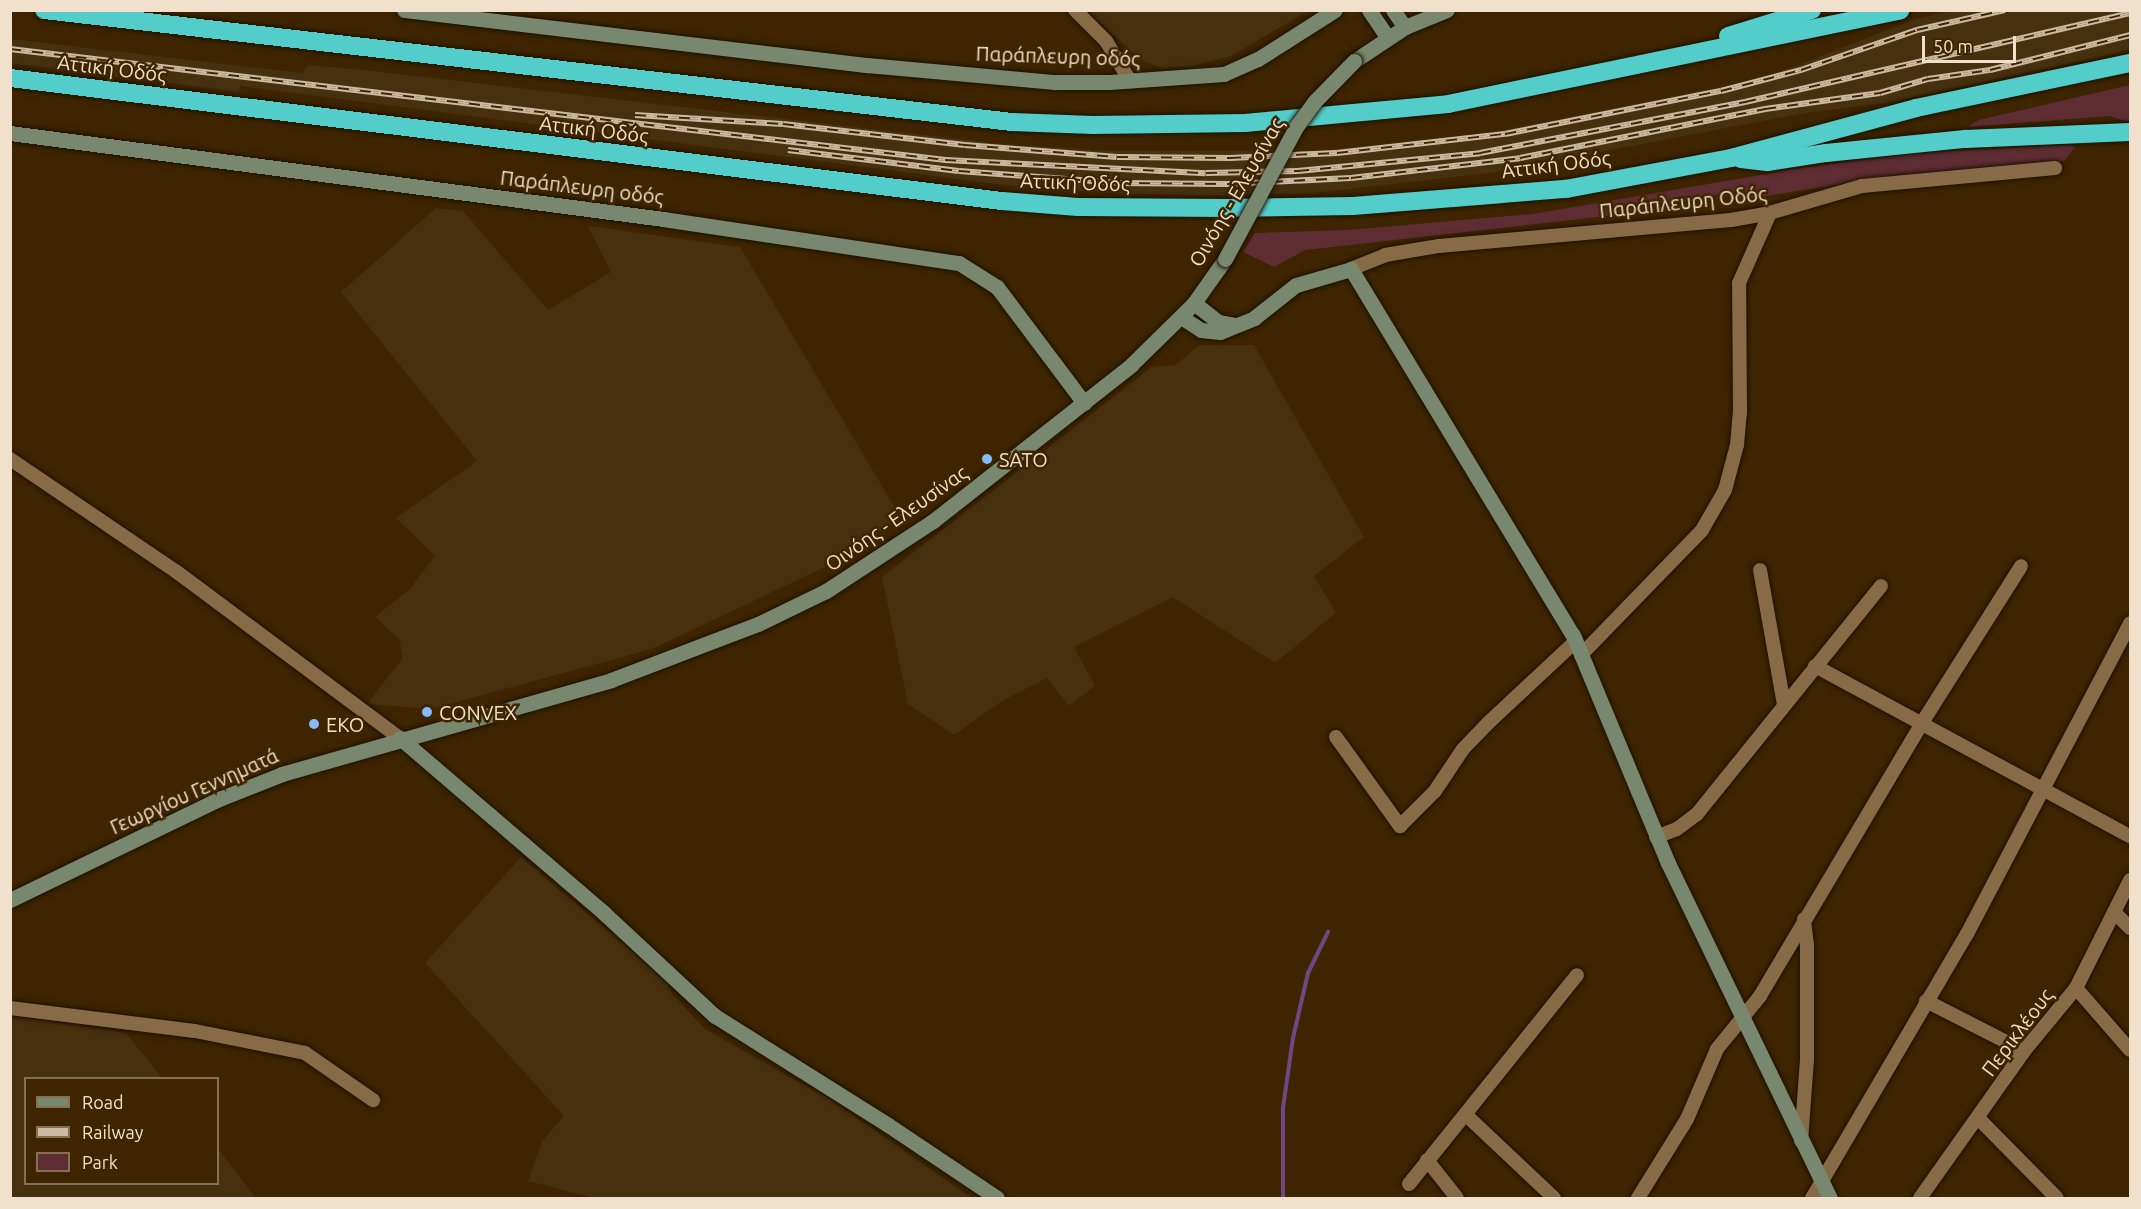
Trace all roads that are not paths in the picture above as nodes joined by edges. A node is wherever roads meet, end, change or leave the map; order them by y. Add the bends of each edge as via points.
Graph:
1 (44, 10) edge
2 (404, 10) edge
3 (1075, 10) edge
4 (1335, 10) edge
5 (1369, 10) edge
6 (1393, 10) edge
7 (1447, 10) edge
8 (1812, 10) edge
9 (1900, 10) edge
10 (1405, 27) junction
11 (1387, 37) junction
12 (2130, 63) edge
13 (1624, 70) junction
14 (10, 78) edge
15 (1130, 81) junction
16 (2130, 132) edge
17 (10, 133) edge
18 (1731, 158) junction
19 (2055, 168) dead end
20 (1770, 213) junction
21 (1351, 269) junction
22 (1194, 303) junction
23 (1181, 317) junction
24 (1238, 326) junction
25 (1084, 403) junction
26 (10, 459) edge
27 (2021, 566) dead end
28 (1760, 570) dead end
29 (1881, 586) dead end
30 (2130, 623) edge
31 (1579, 648) junction
32 (1815, 666) junction
33 (1784, 705) junction
34 (1920, 726) junction
35 (1336, 737) dead end
36 (400, 738) junction
37 (2041, 786) junction
38 (2130, 836) edge
39 (1656, 837) junction
40 (2130, 880) edge
41 (10, 900) edge
42 (2114, 912) junction
43 (1804, 919) junction
44 (2130, 928) edge
45 (1577, 975) dead end
46 (2076, 987) junction
47 (1926, 1001) junction
48 (10, 1008) edge
49 (1744, 1015) junction
50 (2130, 1050) edge
51 (2024, 1051) junction
52 (373, 1100) dead end
53 (1466, 1115) junction
54 (1978, 1118) junction
55 (1800, 1143) junction
56 (1427, 1160) junction
57 (1409, 1184) dead end
58 (1821, 1194) edge
59 (997, 1198) edge
60 (1457, 1198) edge
61 (1554, 1198) edge
62 (1638, 1198) edge
63 (1920, 1198) edge
64 (2057, 1198) edge

1 - 13 highway via 1035,123 1245,123 1358,115 1448,104
2 - 15 street, Παράπλευρη οδός via 902,68 1055,82
3 - 15 street via 1106,40
4 - 15 street, Παράπλευρη οδός via 1232,71 1206,78
5 - 11 street
6 - 10 street
7 - 10 street, Οινόης - Ελευσίνας
8 - 13 highway
9 - 13 highway
10 - 11 street, Οινόης - Ελευσίνας
11 - 22 street, Οινόης - Ελευσίνας, bridge via 1354,61 1296,127 1225,259
12 - 18 highway, Αττική Οδός via 1916,108
14 - 18 highway, Αττική Οδός via 990,200 1078,207 1353,206 1566,189
16 - 18 highway via 1965,139 1767,162
17 - 25 street, Παράπλευρη οδός via 686,222 959,263 997,287
19 - 20 street, Παράπλευρη Οδός via 1862,186
20 - 21 street, Παράπλευρη Οδός via 1439,246 1385,255
20 - 31 street via 1739,283 1740,412 1737,445 1725,490 1702,530
21 - 24 street via 1296,285
21 - 31 street
22 - 23 street, Οινόης - Ελευσίνας
22 - 24 street via 1218,322
23 - 24 street via 1211,333
23 - 25 street, Οινόης - Ελευσίνας
25 - 36 street, Οινόης - Ελευσίνας via 933,521 826,591 758,624 611,680
26 - 36 street via 177,572
27 - 34 street
28 - 33 street
29 - 32 street
30 - 37 street
31 - 35 street via 1489,722 1464,749 1435,791 1400,826
31 - 39 street
32 - 33 street
32 - 34 street
33 - 39 street via 1697,814 1677,829
34 - 37 street
34 - 43 street
36 - 41 street, Γεωργίου Γεννηματά via 282,774 219,799
36 - 59 street via 612,920 715,1016
37 - 38 street
37 - 47 street via 2036,804 1967,934
39 - 49 street
40 - 42 street, Περικλέους
42 - 44 street
42 - 46 street, Περικλέους
43 - 49 street via 1760,996
43 - 55 street via 1808,945 1807,1060
45 - 53 street
46 - 50 street
46 - 51 street, Περικλέους
47 - 51 street
47 - 58 street
48 - 52 street via 195,1030 305,1053
49 - 55 street
49 - 62 street via 1718,1049 1687,1119
51 - 54 street, Περικλέους
53 - 56 street
53 - 61 street
54 - 63 street, Περικλέους
54 - 64 street
55 - 58 street
56 - 57 street
56 - 60 street

